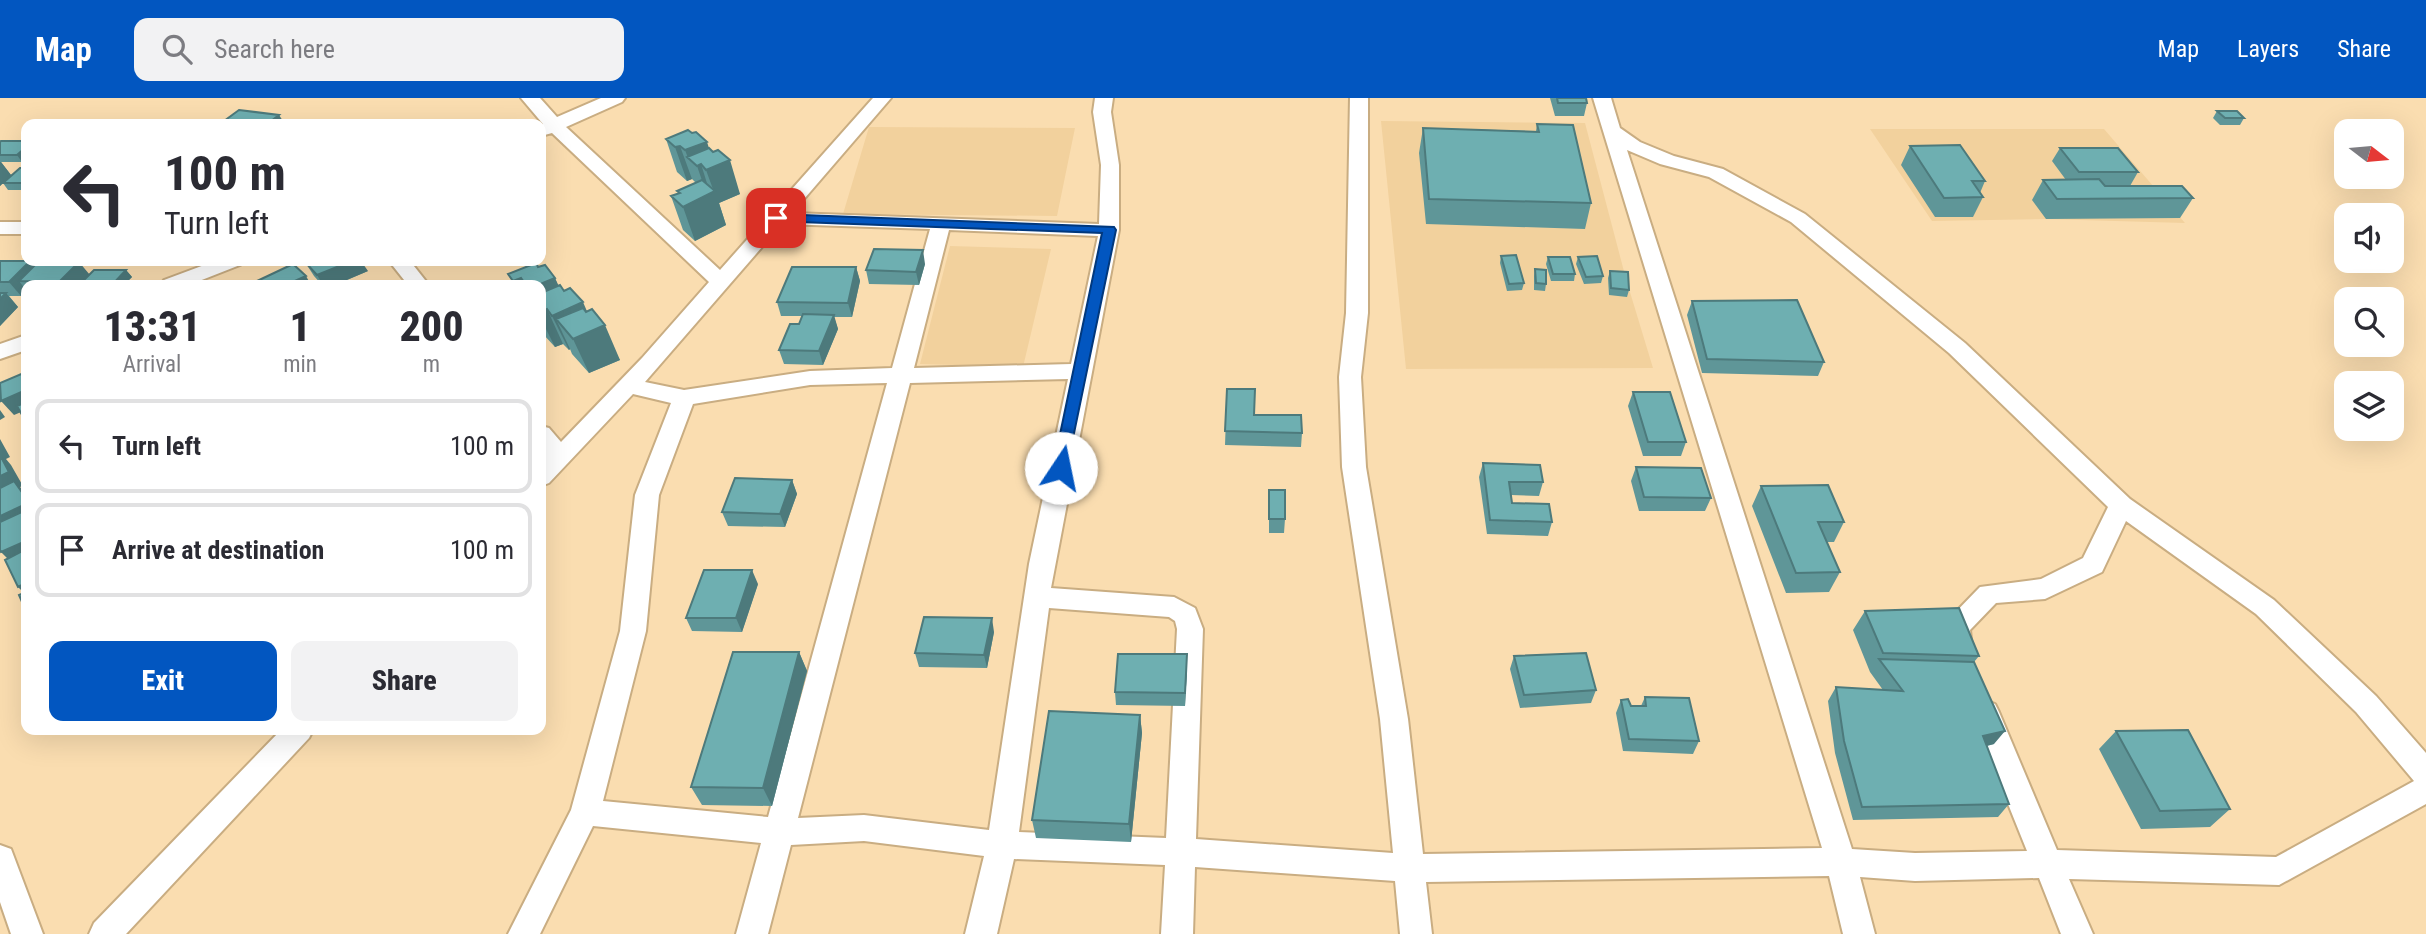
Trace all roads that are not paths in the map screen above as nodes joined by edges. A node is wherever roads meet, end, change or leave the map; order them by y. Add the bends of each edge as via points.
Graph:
1 (530, 98) edge
2 (616, 98) edge
3 (883, 98) edge
4 (1104, 98) edge
5 (1359, 98) edge
6 (1602, 98) edge
7 (542, 119) edge
8 (547, 128) edge
9 (1613, 131) junction
10 (776, 218) junction
11 (941, 224) junction
12 (0, 228) edge
13 (21, 228) edge
14 (1109, 230) junction
15 (220, 266) edge
16 (403, 266) edge
17 (183, 280) edge
18 (415, 280) edge
19 (721, 282) junction
20 (21, 344) edge
21 (0, 352) edge
22 (1080, 371) junction
23 (901, 375) junction
24 (629, 386) junction
25 (684, 398) junction
26 (546, 440) edge
27 (560, 457) junction
28 (546, 472) edge
29 (2121, 505) junction
30 (1038, 597) junction
31 (294, 735) edge
32 (2426, 774) edge
33 (2426, 789) edge
34 (585, 812) junction
35 (781, 832) junction
36 (1002, 845) junction
37 (1181, 852) junction
38 (0, 859) edge
39 (1841, 862) junction
40 (2048, 864) junction
41 (1410, 868) junction
42 (27, 934) edge
43 (104, 934) edge
44 (524, 934) edge
45 (752, 934) edge
46 (981, 934) edge
47 (1177, 934) edge
48 (1416, 934) edge
49 (1859, 934) edge
50 (2077, 934) edge

1 - 7 street
2 - 8 street
3 - 10 street
4 - 14 street
5 - 41 street via 1357,313 1350,377 1354,467 1394,719
6 - 9 street
8 - 19 street
9 - 29 street via 1667,160 1716,173 1798,218 1957,348
9 - 39 street
10 - 11 street
10 - 19 street
11 - 14 street
11 - 23 street
12 - 13 street
14 - 22 street
15 - 17 street
16 - 18 street
19 - 24 street
20 - 21 street
22 - 23 street
22 - 30 street
23 - 25 street via 810,377
23 - 35 street
24 - 25 street
24 - 27 street
25 - 34 street via 647,495 633,631
26 - 27 street
27 - 28 street
29 - 32 street via 2265,607 2366,704
29 - 40 street via 2093,565 2045,589 1989,594 1957,627 1960,653
30 - 36 street
30 - 37 street via 1174,607 1186,615 1190,629
31 - 43 street
33 - 40 street via 2279,871
34 - 35 street
34 - 44 street
35 - 36 street via 864,828
35 - 45 street
36 - 37 street
36 - 46 street
37 - 41 street
37 - 47 street
38 - 42 street
39 - 40 street via 1915,867
39 - 41 street
39 - 49 street
40 - 50 street
41 - 48 street

